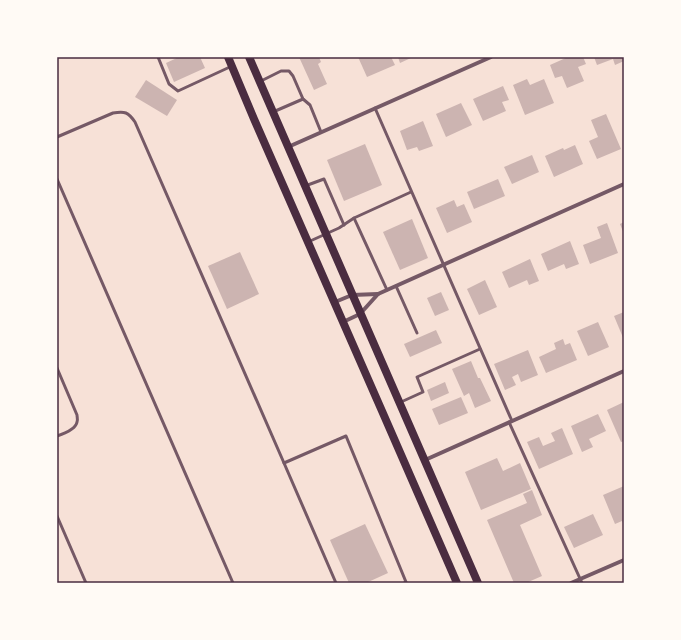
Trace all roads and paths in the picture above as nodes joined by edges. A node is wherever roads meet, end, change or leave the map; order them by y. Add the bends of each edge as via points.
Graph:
1 (158, 57) edge
2 (228, 57) edge
3 (248, 57) edge
4 (491, 57) edge
5 (232, 66) junction
6 (259, 81) junction
7 (302, 98) junction
8 (375, 108) junction
9 (272, 112) junction
10 (321, 132) junction
11 (57, 136) edge
12 (288, 147) junction
13 (57, 178) edge
14 (624, 184) edge
15 (305, 186) junction
16 (411, 192) junction
17 (354, 218) junction
18 (344, 225) junction
19 (325, 234) junction
20 (308, 242) junction
21 (443, 265) junction
22 (396, 286) junction
23 (387, 290) junction
24 (378, 294) junction
25 (352, 295) junction
26 (335, 302) junction
27 (360, 314) junction
28 (343, 322) junction
29 (417, 333) dead end
30 (480, 349) junction
31 (57, 368) edge
32 (624, 371) edge
33 (400, 403) junction
34 (510, 421) junction
35 (57, 436) edge
36 (425, 460) junction
37 (284, 463) junction
38 (57, 516) edge
39 (624, 560) edge
40 (581, 581) edge
41 (86, 583) edge
42 (233, 583) edge
43 (336, 583) edge
44 (404, 583) edge
45 (457, 583) edge
46 (478, 583) edge
47 (571, 583) edge

1 - 5 lane via 169,84 178,91
2 - 5 main road
3 - 6 main road
4 - 8 street
5 - 20 main road
6 - 7 lane via 289,71
6 - 9 main road
7 - 9 lane
7 - 10 lane via 310,105
8 - 10 street
8 - 16 lane
9 - 12 main road
10 - 12 street
11 - 37 lane via 113,113 125,112 135,122
12 - 15 main road
13 - 42 lane
14 - 21 street
15 - 18 lane via 324,179
15 - 19 main road
16 - 17 lane
16 - 21 lane
17 - 18 lane
17 - 23 lane
18 - 19 lane
19 - 20 lane
19 - 25 main road
20 - 26 main road
21 - 22 street
21 - 30 lane
22 - 23 street
22 - 29 lane
23 - 24 street
24 - 25 street
24 - 27 street
25 - 26 street
25 - 27 main road
26 - 28 main road
27 - 28 street
27 - 33 main road
28 - 45 main road
30 - 33 lane via 416,377 423,392
30 - 34 lane
31 - 35 lane via 77,422 70,430
32 - 34 street
33 - 36 main road
34 - 36 street
34 - 40 lane
36 - 46 main road
37 - 43 lane
37 - 44 lane via 346,436 406,582
38 - 41 lane
39 - 40 street
40 - 47 street

